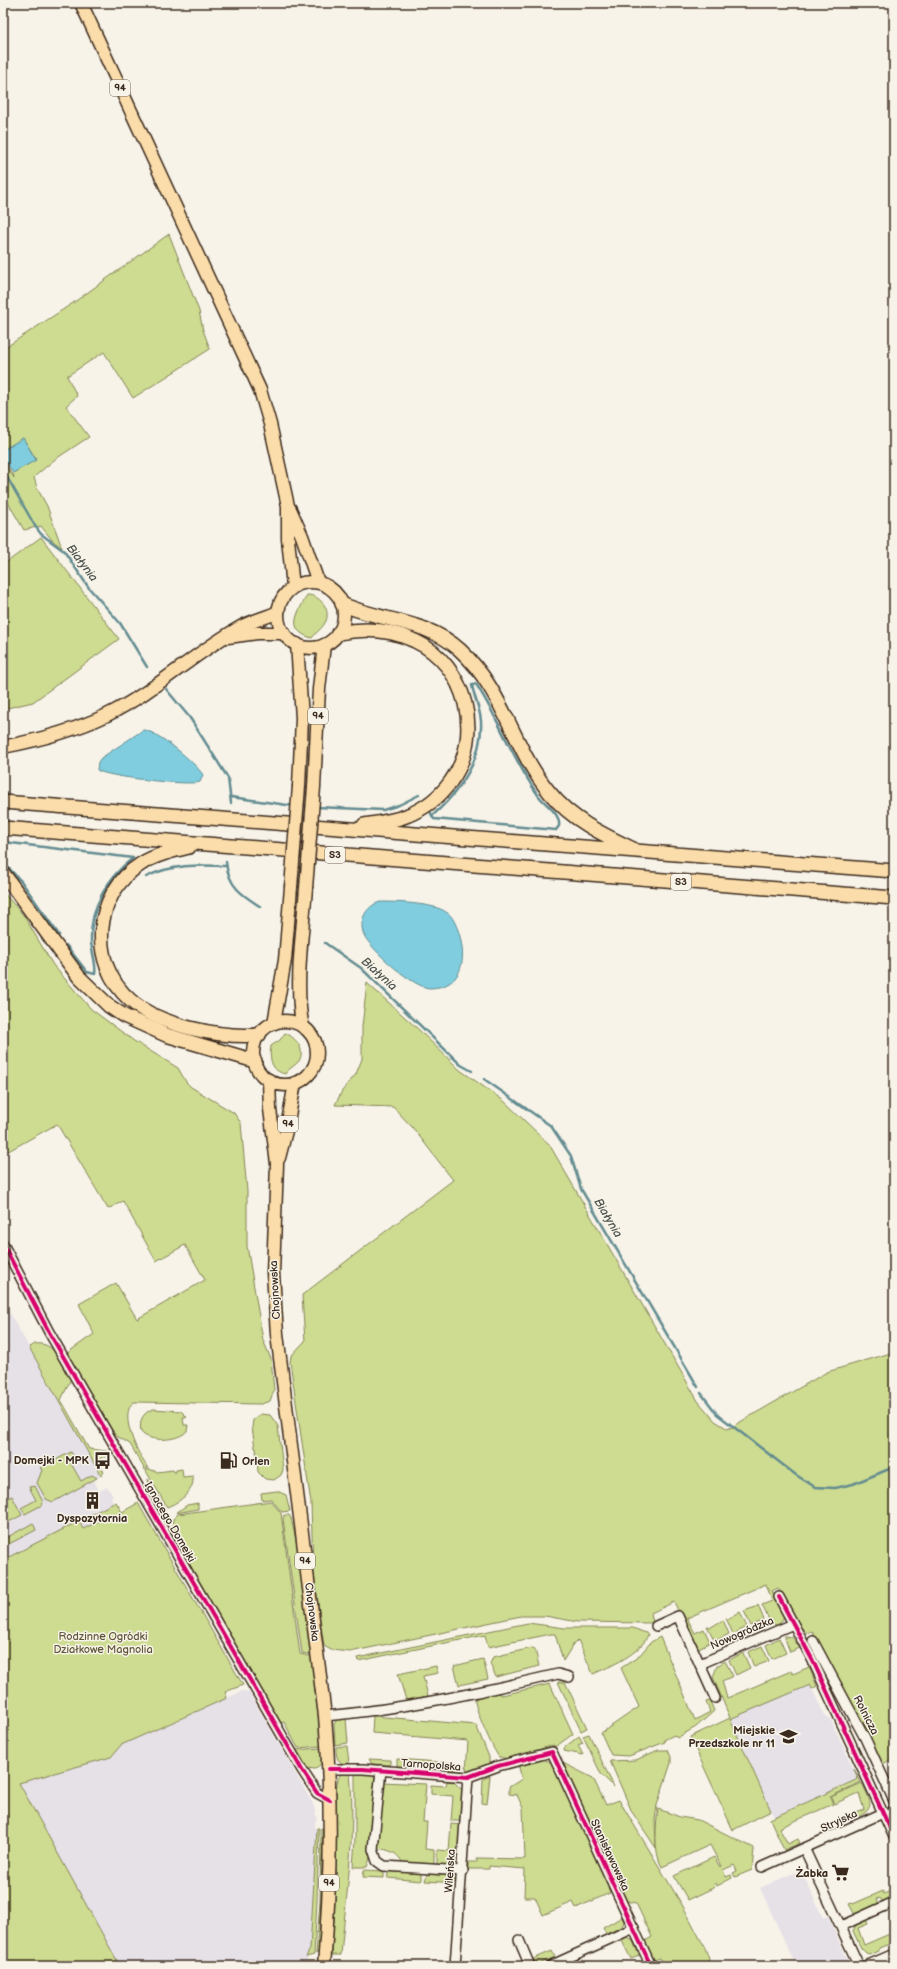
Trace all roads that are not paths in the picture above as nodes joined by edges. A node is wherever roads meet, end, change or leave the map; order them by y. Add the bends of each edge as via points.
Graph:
1 (81, 3) edge
2 (288, 506) junction
3 (318, 582) junction
4 (293, 587) junction
5 (342, 604) junction
6 (278, 612) junction
7 (284, 633) junction
8 (338, 633) junction
9 (225, 638) junction
10 (297, 644) junction
11 (324, 645) junction
12 (3, 747) edge
13 (3, 802) edge
14 (3, 828) edge
15 (340, 828) junction
16 (202, 844) junction
17 (640, 852) junction
18 (894, 871) edge
19 (3, 873) edge
20 (894, 898) edge
21 (274, 1023) junction
22 (303, 1027) junction
23 (259, 1035) junction
24 (254, 1061) junction
25 (269, 1080) junction
26 (295, 1083) junction
27 (277, 1164) junction
28 (3, 1244) edge
29 (779, 1597) dead end
30 (793, 1624) junction
31 (656, 1626) dead end
32 (813, 1641) dead end
33 (700, 1664) junction
34 (570, 1677) dead end
35 (715, 1698) dead end
36 (325, 1716) junction
37 (552, 1752) joint
38 (329, 1769) junction
39 (381, 1770) junction
40 (468, 1777) junction
41 (330, 1800) junction
42 (894, 1801) edge
43 (894, 1809) edge
44 (884, 1816) junction
45 (894, 1837) edge
46 (805, 1850) junction
47 (762, 1867) dead end
48 (462, 1871) junction
49 (894, 1902) edge
50 (841, 1926) junction
51 (634, 1928) junction
52 (519, 1940) dead end
53 (894, 1954) edge
54 (324, 1966) edge
55 (455, 1966) edge
56 (530, 1966) edge
57 (550, 1966) edge
58 (651, 1966) edge
59 (859, 1966) edge
60 (866, 1966) edge

1 - 2 main road, 94 via 260,390
2 - 3 main road, 94 via 302,536
2 - 4 main road, 94 via 288,539
3 - 4 main road via 307,582
3 - 5 main road via 333,590
4 - 6 main road via 283,596
5 - 8 main road via 343,621
5 - 17 highway via 360,612 419,626 443,637 459,650 482,674 497,696 532,766 550,793 577,819
6 - 7 main road via 279,623
6 - 9 main road via 239,628
7 - 9 main road via 257,633
7 - 10 main road
8 - 11 main road
8 - 15 highway via 368,630 417,641 434,653 457,681 464,696 468,723 467,744 459,770 435,800 406,816 386,822
9 - 12 main road via 198,653 150,688 107,714 53,736
10 - 11 main road via 309,648
10 - 21 main road, 94, bridge via 302,718 299,786 285,960
11 - 22 main road, 94, bridge via 319,683 300,974
13 - 15 highway
14 - 16 highway, S3
15 - 17 highway
16 - 20 highway, S3
16 - 23 highway via 152,858 131,872 120,884 104,913 101,947 105,963 111,977 129,1000 154,1016 198,1029 228,1034
17 - 18 highway
19 - 24 highway via 79,977 109,1006 124,1016 166,1035
21 - 22 main road via 289,1021
21 - 23 main road
22 - 26 main road, 94 via 314,1040 316,1058 308,1075
23 - 24 main road via 254,1047
24 - 25 main road
25 - 26 main road via 284,1085
25 - 27 main road, Chojnowska / 94
26 - 27 main road, Chojnowska / 94
27 - 36 main road, Chojnowska / 94 via 273,1273 277,1334
28 - 41 street, Ignacego Domejki via 49,1332 299,1764 317,1793
29 - 30 street
30 - 33 street, Nowogródzka
30 - 44 street via 813,1661
31 - 33 street via 678,1616
32 - 42 street, Rolnicza
33 - 35 street
34 - 36 street via 558,1674 382,1711
36 - 38 main road, Chojnowska / 94
37 - 40 street, Tarnopolska
37 - 51 street, Stanisławowska
38 - 39 street, Tarnopolska
38 - 41 main road, Chojnowska / 94
39 - 40 street, Tarnopolska
39 - 48 street via 373,1849 377,1861 384,1866
40 - 48 street, Wileńska
41 - 54 main road, Chojnowska / 94 via 329,1884
43 - 44 street
44 - 45 street
44 - 46 street, Stryjska
46 - 47 street, Stryjska
46 - 50 street
48 - 55 street, Wileńska
49 - 50 street
50 - 59 street
51 - 57 street
51 - 58 street, Stanisławowska
52 - 56 street
53 - 60 street

